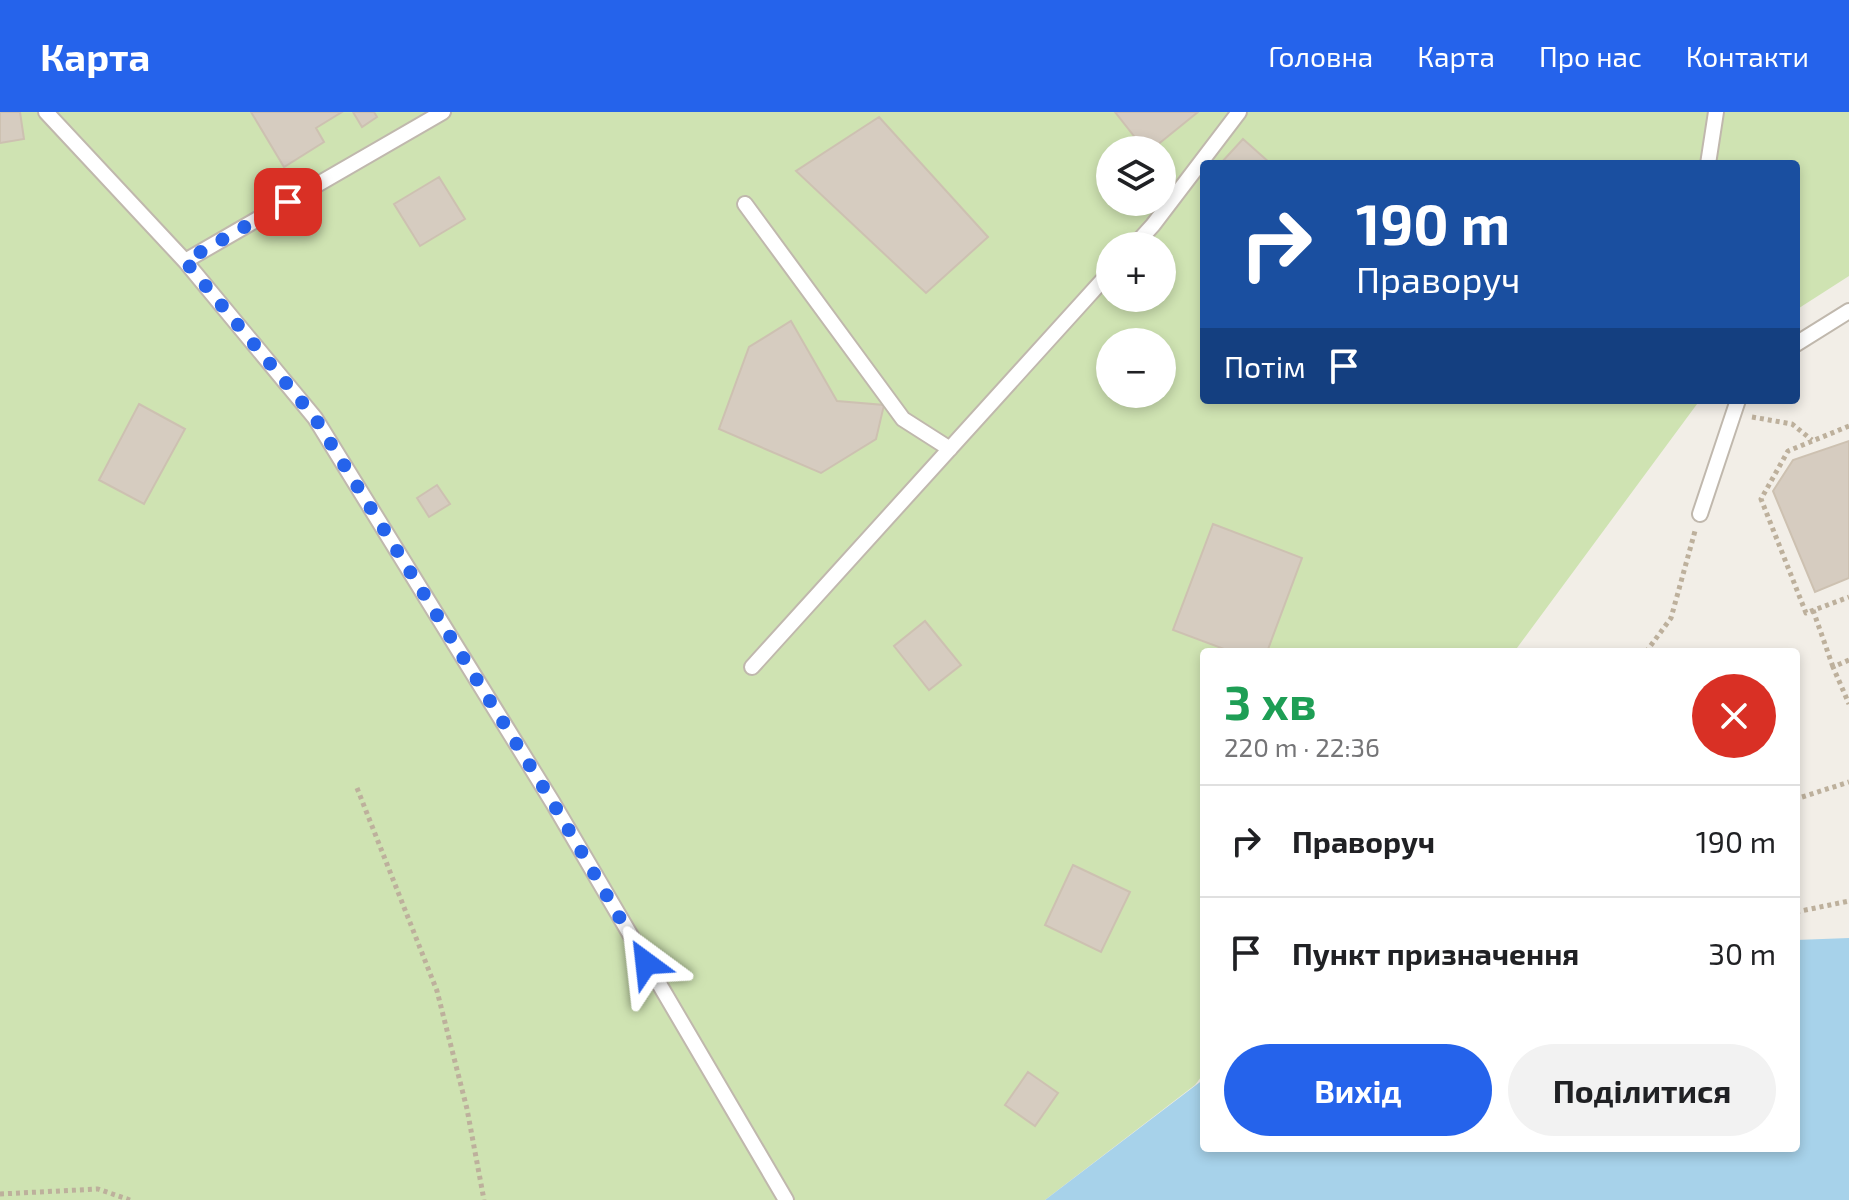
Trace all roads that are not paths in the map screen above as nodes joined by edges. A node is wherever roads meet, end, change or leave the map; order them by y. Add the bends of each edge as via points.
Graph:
1 (46, 112) edge
2 (443, 112) edge
3 (1239, 112) edge
4 (1716, 112) edge
5 (1202, 160) edge
6 (1709, 160) edge
7 (1200, 163) edge
8 (745, 204) dead end
9 (1147, 232) edge
10 (185, 261) junction
11 (1096, 287) edge
12 (1849, 311) edge
13 (1800, 342) edge
14 (1736, 407) edge
15 (950, 449) junction
16 (1700, 514) road end
17 (752, 667) dead end
18 (786, 1200) edge

1 - 10 lane
2 - 10 lane
3 - 5 lane
4 - 6 lane
7 - 9 lane
8 - 15 lane via 903,419
10 - 18 lane via 315,418 553,803
11 - 15 lane
12 - 13 lane
14 - 16 lane
15 - 17 lane

